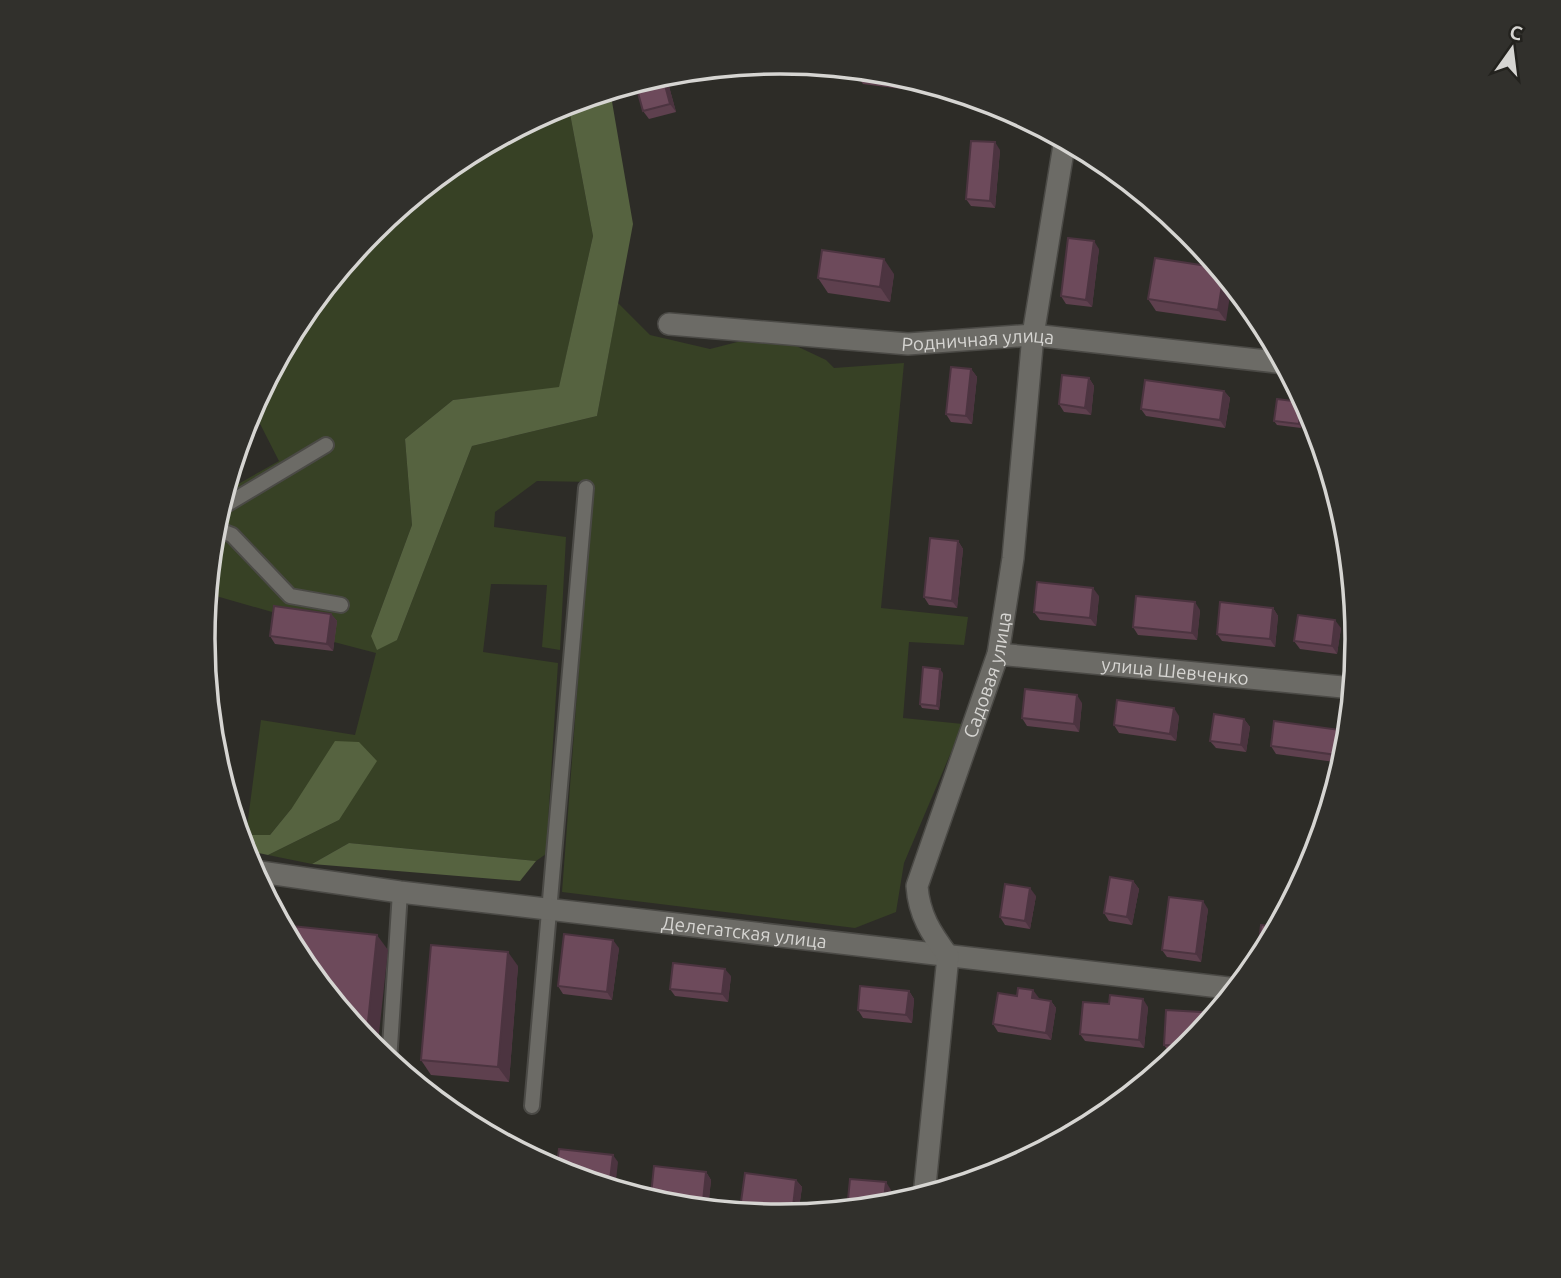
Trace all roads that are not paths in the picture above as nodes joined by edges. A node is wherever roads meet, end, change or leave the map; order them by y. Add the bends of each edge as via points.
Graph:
1 (1063, 149) edge
2 (668, 324) dead end
3 (1033, 335) junction
4 (1273, 362) edge
5 (326, 445) dead end
6 (586, 488) dead end
7 (232, 501) edge
8 (225, 532) edge
9 (341, 606) dead end
10 (998, 654) junction
11 (1344, 687) edge
12 (266, 874) edge
13 (400, 892) junction
14 (547, 909) junction
15 (948, 956) junction
16 (1225, 988) edge
17 (391, 1048) edge
18 (531, 1106) dead end
19 (925, 1185) edge

1 - 3 street, Садовая улица
2 - 3 street, Родничная улица via 908,344
3 - 4 street, Родничная улица
3 - 10 street, Садовая улица via 1013,558
5 - 7 lane
6 - 14 lane
8 - 9 lane via 290,596
10 - 11 street, улица Шевченко
10 - 15 street, Садовая улица via 917,886 926,926
12 - 13 street, Делегатская улица
13 - 14 street, Делегатская улица
13 - 17 lane
14 - 15 street, Делегатская улица
14 - 18 lane
15 - 16 street, Делегатская улица
15 - 19 street

